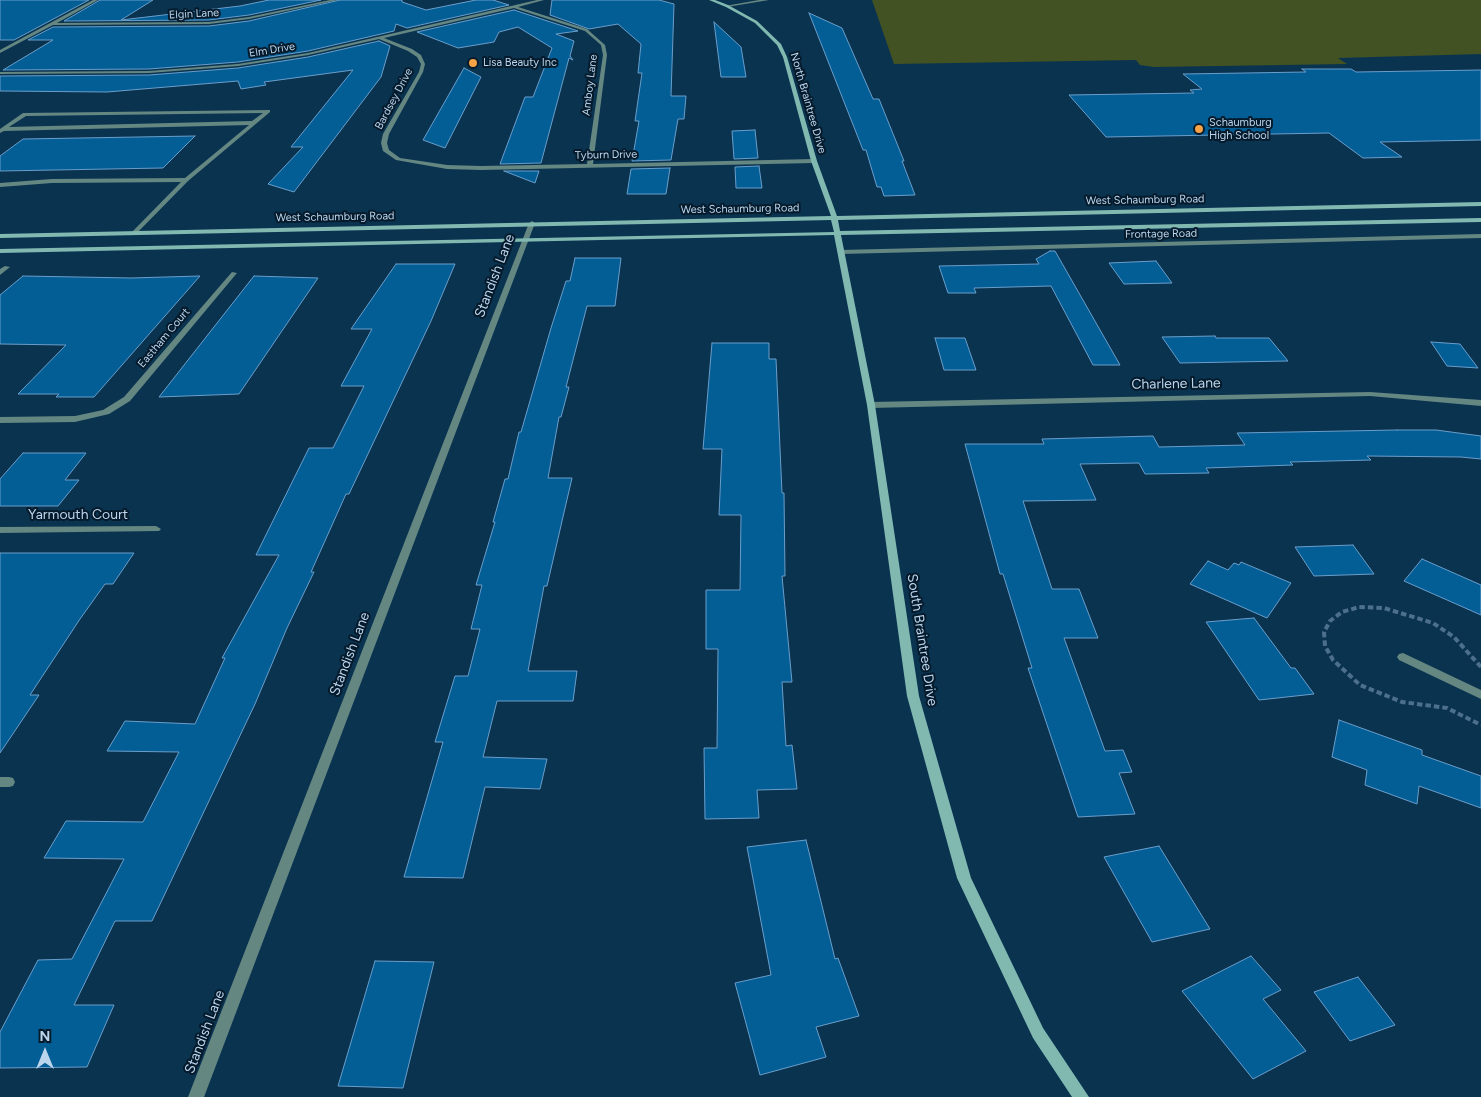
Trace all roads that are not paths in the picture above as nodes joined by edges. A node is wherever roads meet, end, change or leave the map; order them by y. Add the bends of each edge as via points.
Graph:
1 (96, 0) edge
2 (336, 0) edge
3 (542, 0) edge
4 (711, 0) edge
5 (767, 0) edge
6 (515, 6) junction
7 (728, 6) junction
8 (51, 24) junction
9 (380, 38) junction
10 (0, 52) edge
11 (0, 73) edge
12 (253, 123) junction
13 (2, 130) edge
14 (398, 159) joint
15 (814, 161) junction
16 (590, 165) junction
17 (186, 180) junction
18 (0, 185) edge
19 (1481, 204) edge
20 (834, 217) junction
21 (1481, 220) edge
22 (532, 223) junction
23 (136, 232) junction
24 (837, 234) junction
25 (0, 236) edge
26 (1481, 236) edge
27 (524, 240) junction
28 (0, 251) edge
29 (841, 252) junction
30 (7, 267) dead end
31 (0, 273) edge
32 (234, 273) dead end
33 (1481, 402) edge
34 (871, 405) junction
35 (0, 420) edge
36 (156, 529) dead end
37 (0, 530) edge
38 (1403, 657) dead end
39 (1481, 695) edge
40 (196, 1097) edge
41 (1081, 1097) edge

1 - 8 street
2 - 8 street, Elgin Lane via 209,23
3 - 6 street, Elm Drive
4 - 7 main road, North Braintree Drive
5 - 7 street
6 - 9 street, Elm Drive
6 - 16 street, Amboy Lane via 586,30 603,45 605,54
7 - 15 main road, North Braintree Drive via 756,22 779,44
8 - 10 street
9 - 11 street, Elm Drive via 286,58 208,68 121,73
9 - 14 street, Bardsey Drive via 410,50 419,56 423,64 386,134 386,151
12 - 13 street
12 - 13 street via 268,111 25,114
12 - 17 street
14 - 16 street, Tyburn Drive via 446,167
15 - 16 street, Tyburn Drive
15 - 20 main road, North Braintree Drive
17 - 18 street via 52,180
17 - 23 street
19 - 20 main road, West Schaumburg Road
20 - 22 main road, West Schaumburg Road
20 - 24 main road, South Braintree Drive
21 - 24 main road, West Schaumburg Road
22 - 23 main road, West Schaumburg Road
22 - 27 street, Standish Lane
23 - 25 main road, West Schaumburg Road
24 - 27 main road, West Schaumburg Road
24 - 29 main road, South Braintree Drive
26 - 29 street, Frontage Road
27 - 28 main road, West Schaumburg Road
27 - 40 street, Standish Lane
29 - 34 main road, South Braintree Drive
30 - 31 street
32 - 35 street, Eastham Court via 127,399 106,412 76,419
33 - 34 street, Charlene Lane via 1370,394
34 - 41 main road, South Braintree Drive via 913,696 964,878 1038,1033
36 - 37 street, Yarmouth Court
38 - 39 street

